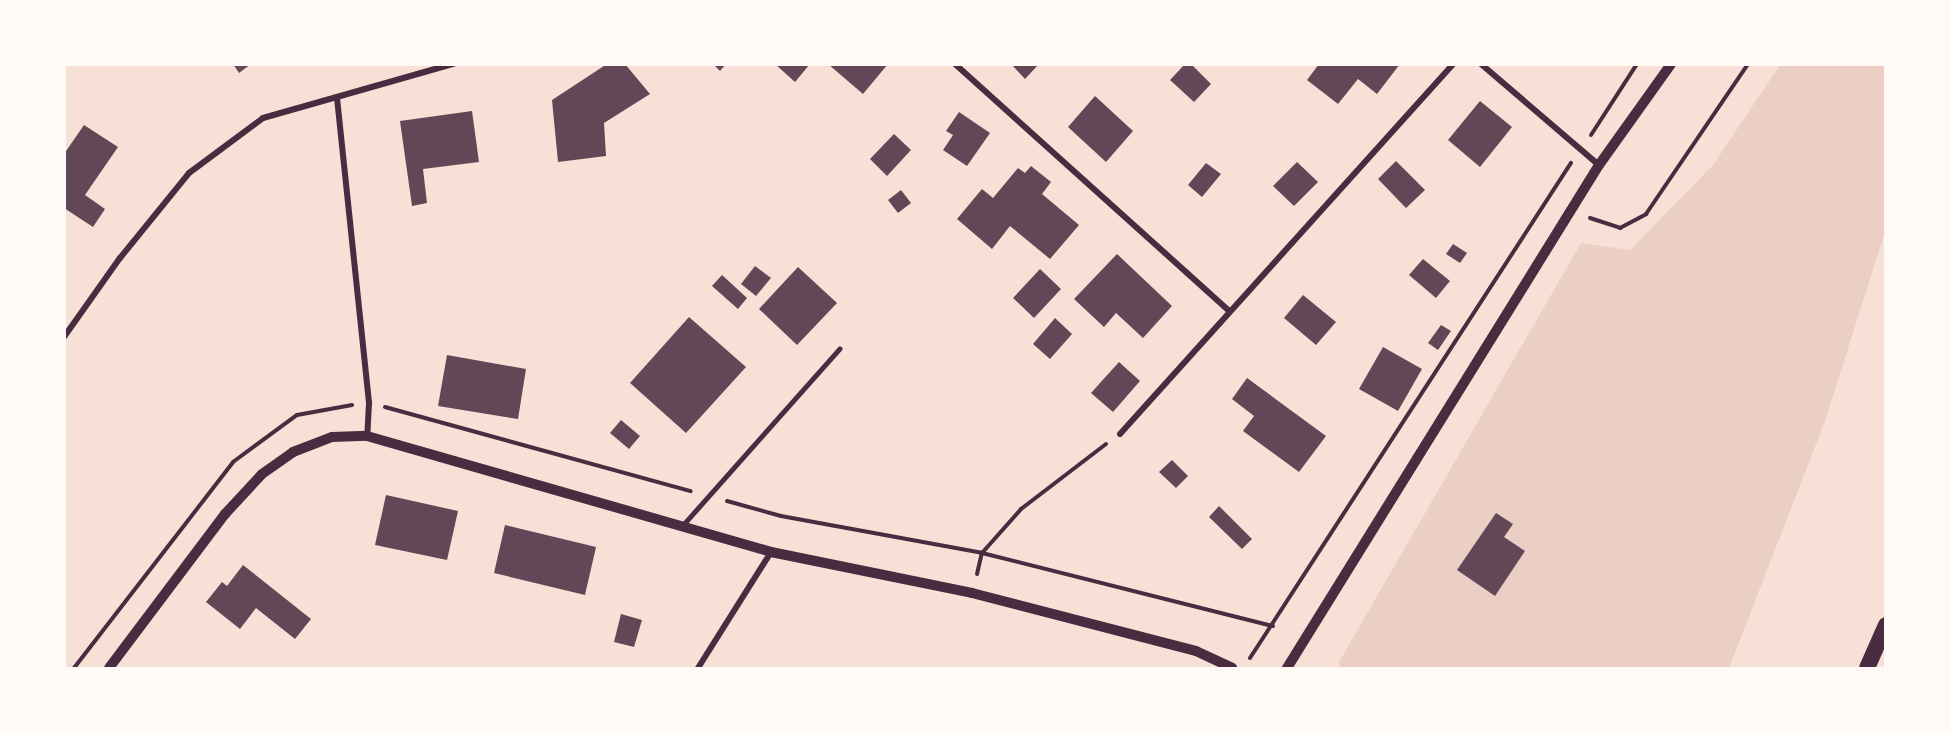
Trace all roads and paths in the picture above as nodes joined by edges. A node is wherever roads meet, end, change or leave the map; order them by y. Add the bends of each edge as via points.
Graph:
1 (453, 64) edge
2 (956, 64) edge
3 (1453, 64) edge
4 (1481, 64) edge
5 (1637, 64) edge
6 (1671, 64) edge
7 (1748, 64) edge
8 (337, 98) junction
9 (1581, 150) junction
10 (1599, 165) junction
11 (1550, 191) junction
12 (1573, 206) junction
13 (1229, 311) junction
14 (64, 337) edge
15 (839, 349) dead end
16 (1120, 434) joint
17 (367, 436) junction
18 (682, 526) junction
19 (771, 552) junction
20 (972, 592) junction
21 (1886, 625) edge
22 (110, 669) edge
23 (698, 669) edge
24 (1232, 669) edge
25 (1243, 669) edge
26 (1287, 669) edge
27 (1867, 669) edge

1 - 8 street
2 - 13 street
3 - 13 street
4 - 9 street
5 - 9 path
6 - 10 street
7 - 12 path via 1646,214 1620,228 1592,219
8 - 14 street via 263,118 189,173 120,258
8 - 17 street via 369,403
9 - 10 street
9 - 11 path
10 - 12 street
11 - 12 path
11 - 25 path
12 - 26 street
13 - 16 street
15 - 18 lane
16 - 20 path via 1021,509 982,553
17 - 18 street
17 - 22 street via 332,437 293,452 262,474 225,514
18 - 19 street
19 - 20 street
19 - 23 street
20 - 24 street via 1196,651
21 - 27 highway

